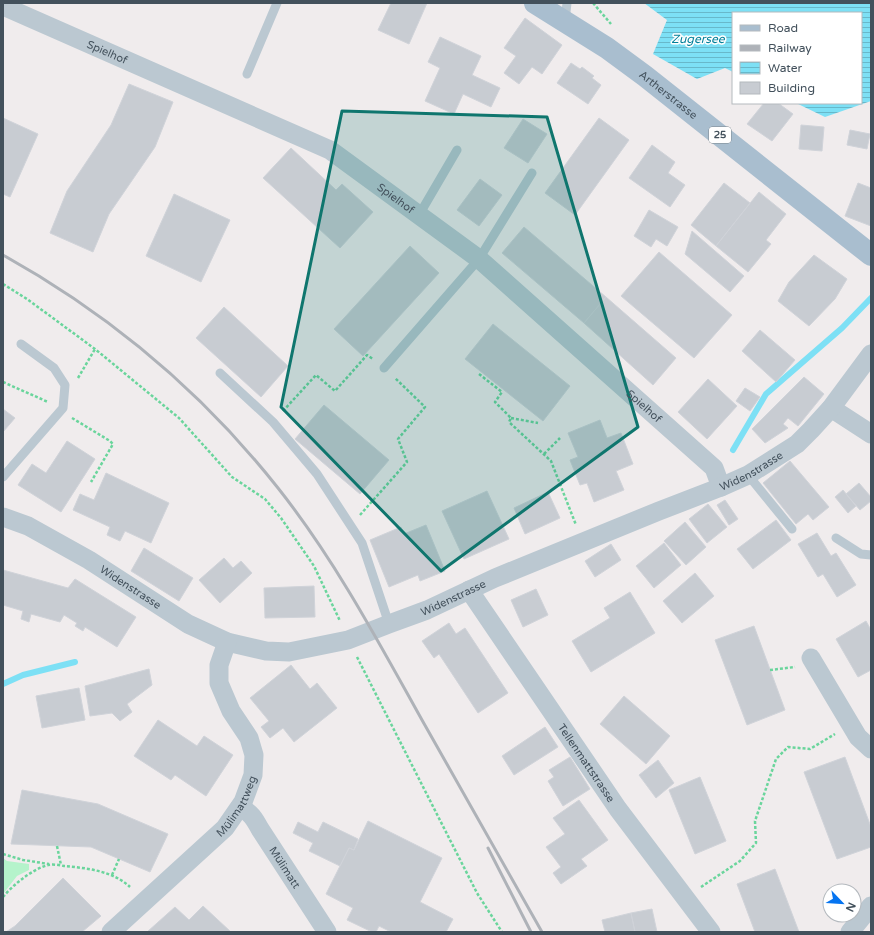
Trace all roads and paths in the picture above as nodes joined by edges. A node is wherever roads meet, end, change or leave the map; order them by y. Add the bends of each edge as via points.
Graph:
1 (276, 3) edge
2 (535, 3) edge
3 (3, 6) edge
4 (566, 12) edge
5 (246, 74) dead end
6 (457, 150) dead end
7 (532, 174) dead end
8 (419, 215) junction
9 (871, 255) edge
10 (479, 259) junction
11 (3, 284) edge
12 (21, 344) dead end
13 (871, 354) edge
14 (384, 368) joint
15 (355, 369) dead end
16 (220, 373) dead end
17 (479, 374) dead end
18 (831, 408) junction
19 (511, 418) junction
20 (273, 422) junction
21 (538, 423) dead end
22 (871, 434) edge
23 (560, 438) dead end
24 (544, 454) junction
25 (748, 475) junction
26 (3, 477) edge
27 (721, 487) junction
28 (3, 517) edge
29 (351, 526) junction
30 (577, 528) dead end
31 (792, 529) dead end
32 (836, 538) dead end
33 (871, 555) edge
34 (469, 590) junction
35 (389, 624) junction
36 (348, 640) junction
37 (227, 642) junction
38 (811, 658) dead end
39 (851, 724) junction
40 (871, 749) edge
41 (240, 807) junction
42 (57, 846) dead end
43 (3, 854) edge
44 (119, 859) dead end
45 (49, 864) junction
46 (61, 865) junction
47 (112, 875) junction
48 (3, 897) edge
49 (685, 897) junction
50 (145, 901) junction
51 (871, 906) edge
52 (111, 932) edge
53 (327, 932) edge
54 (502, 932) edge
55 (710, 932) edge
56 (850, 932) edge

1 - 5 lane
2 - 4 main road, Artherstrasse / 25
3 - 8 street, Spielhof via 330,150
4 - 9 main road, Artherstrasse / 25 via 607,48
6 - 8 lane
7 - 10 lane
8 - 10 street, Spielhof
10 - 14 lane
10 - 27 street, Spielhof via 714,468
11 - 36 path via 95,349 149,393 179,418 232,477 265,499 314,566
12 - 26 lane via 54,368 65,385 63,408
13 - 18 street, Widenstrasse
14 - 29 path via 425,407 398,439 407,462
15 - 20 path via 335,391 316,375
16 - 20 lane
17 - 19 path via 502,392 495,402
18 - 22 street
18 - 25 street, Widenstrasse via 797,444
19 - 21 path
19 - 24 path via 509,422
20 - 29 lane via 317,474
23 - 24 path
24 - 30 path via 551,461
25 - 27 street, Widenstrasse
25 - 31 lane
27 - 34 street, Widenstrasse
28 - 37 street, Widenstrasse via 28,526 83,556 188,624
29 - 35 lane via 362,543
32 - 33 lane via 862,554
34 - 35 street, Widenstrasse
34 - 49 street, Tellenmattstrasse via 618,808
35 - 36 street, Widenstrasse
36 - 37 street, Widenstrasse via 289,652 266,651
36 - 54 path via 477,893
37 - 41 street, Mülimattweg via 219,665 219,683 231,711 249,738 254,755 253,775
38 - 39 street
39 - 40 street via 858,737
39 - 49 path via 810,749 788,747 776,759 756,821 756,843 740,861
41 - 50 street, Mülimattweg via 225,828
41 - 53 street, Mülimatt via 249,812 255,820
42 - 46 path
43 - 45 path
44 - 47 path
45 - 46 path
45 - 48 path via 31,873
46 - 47 path
47 - 50 path
49 - 55 street, Tellenmattstrasse
50 - 52 street, Mülimattweg
51 - 56 street

